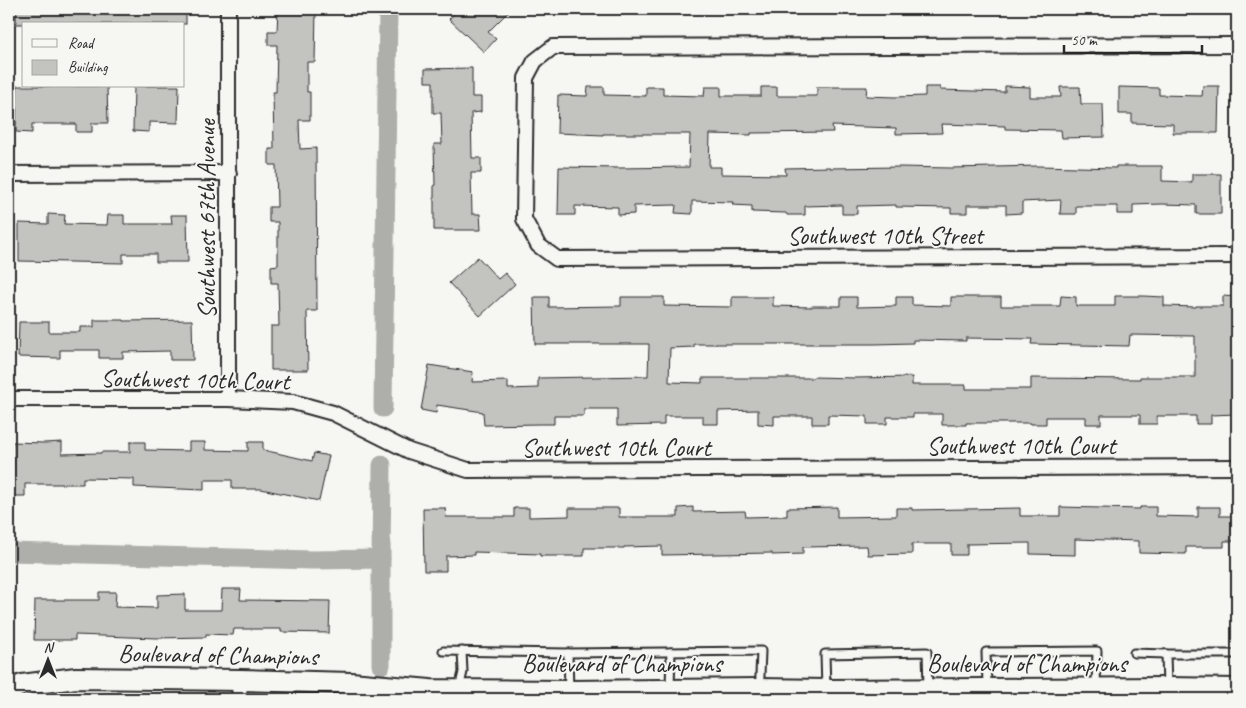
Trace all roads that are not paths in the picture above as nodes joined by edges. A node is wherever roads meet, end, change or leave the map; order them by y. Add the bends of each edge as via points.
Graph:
1 (228, 9) edge
2 (1237, 45) edge
3 (229, 173) junction
4 (9, 174) edge
5 (1237, 256) edge
6 (228, 399) junction
7 (9, 400) edge
8 (1237, 467) edge
9 (443, 650) dead end
10 (462, 651) junction
11 (671, 652) junction
12 (568, 653) junction
13 (1134, 653) dead end
14 (1166, 654) junction
15 (1237, 654) edge
16 (1096, 688) junction
17 (1167, 688) junction
18 (458, 689) junction
19 (987, 689) junction
20 (1237, 689) edge
21 (9, 690) edge
22 (239, 690) edge
23 (670, 690) junction
24 (928, 690) junction
25 (392, 693) edge
26 (759, 694) edge
27 (826, 695) edge
28 (568, 696) edge

1 - 3 street, Southwest 67th Avenue
2 - 5 street, Southwest 10th Street via 553,47 535,61 526,78 524,219 538,245 557,259
3 - 4 street
3 - 6 street, Southwest 67th Avenue
6 - 7 street, Southwest 10th Court
6 - 8 street, Southwest 10th Court via 293,402 333,413 409,451 468,470
9 - 10 lane
10 - 12 lane
10 - 18 lane via 463,672
11 - 12 lane
11 - 23 lane
11 - 26 lane via 761,651
12 - 28 lane
13 - 14 lane
14 - 15 lane
14 - 17 lane
16 - 17 street, Boulevard of Champions
16 - 19 street, Boulevard of Champions
16 - 19 lane via 1097,652 986,652
17 - 20 street, Boulevard of Champions
18 - 25 street, Boulevard of Champions
18 - 28 street, Boulevard of Champions
19 - 24 street, Boulevard of Champions
21 - 22 street, Boulevard of Champions via 22,685 76,678
22 - 25 street, Boulevard of Champions via 351,683
23 - 26 street, Boulevard of Champions
23 - 28 street, Boulevard of Champions
24 - 27 street, Boulevard of Champions
24 - 27 lane via 927,652 825,654
26 - 27 street, Boulevard of Champions

